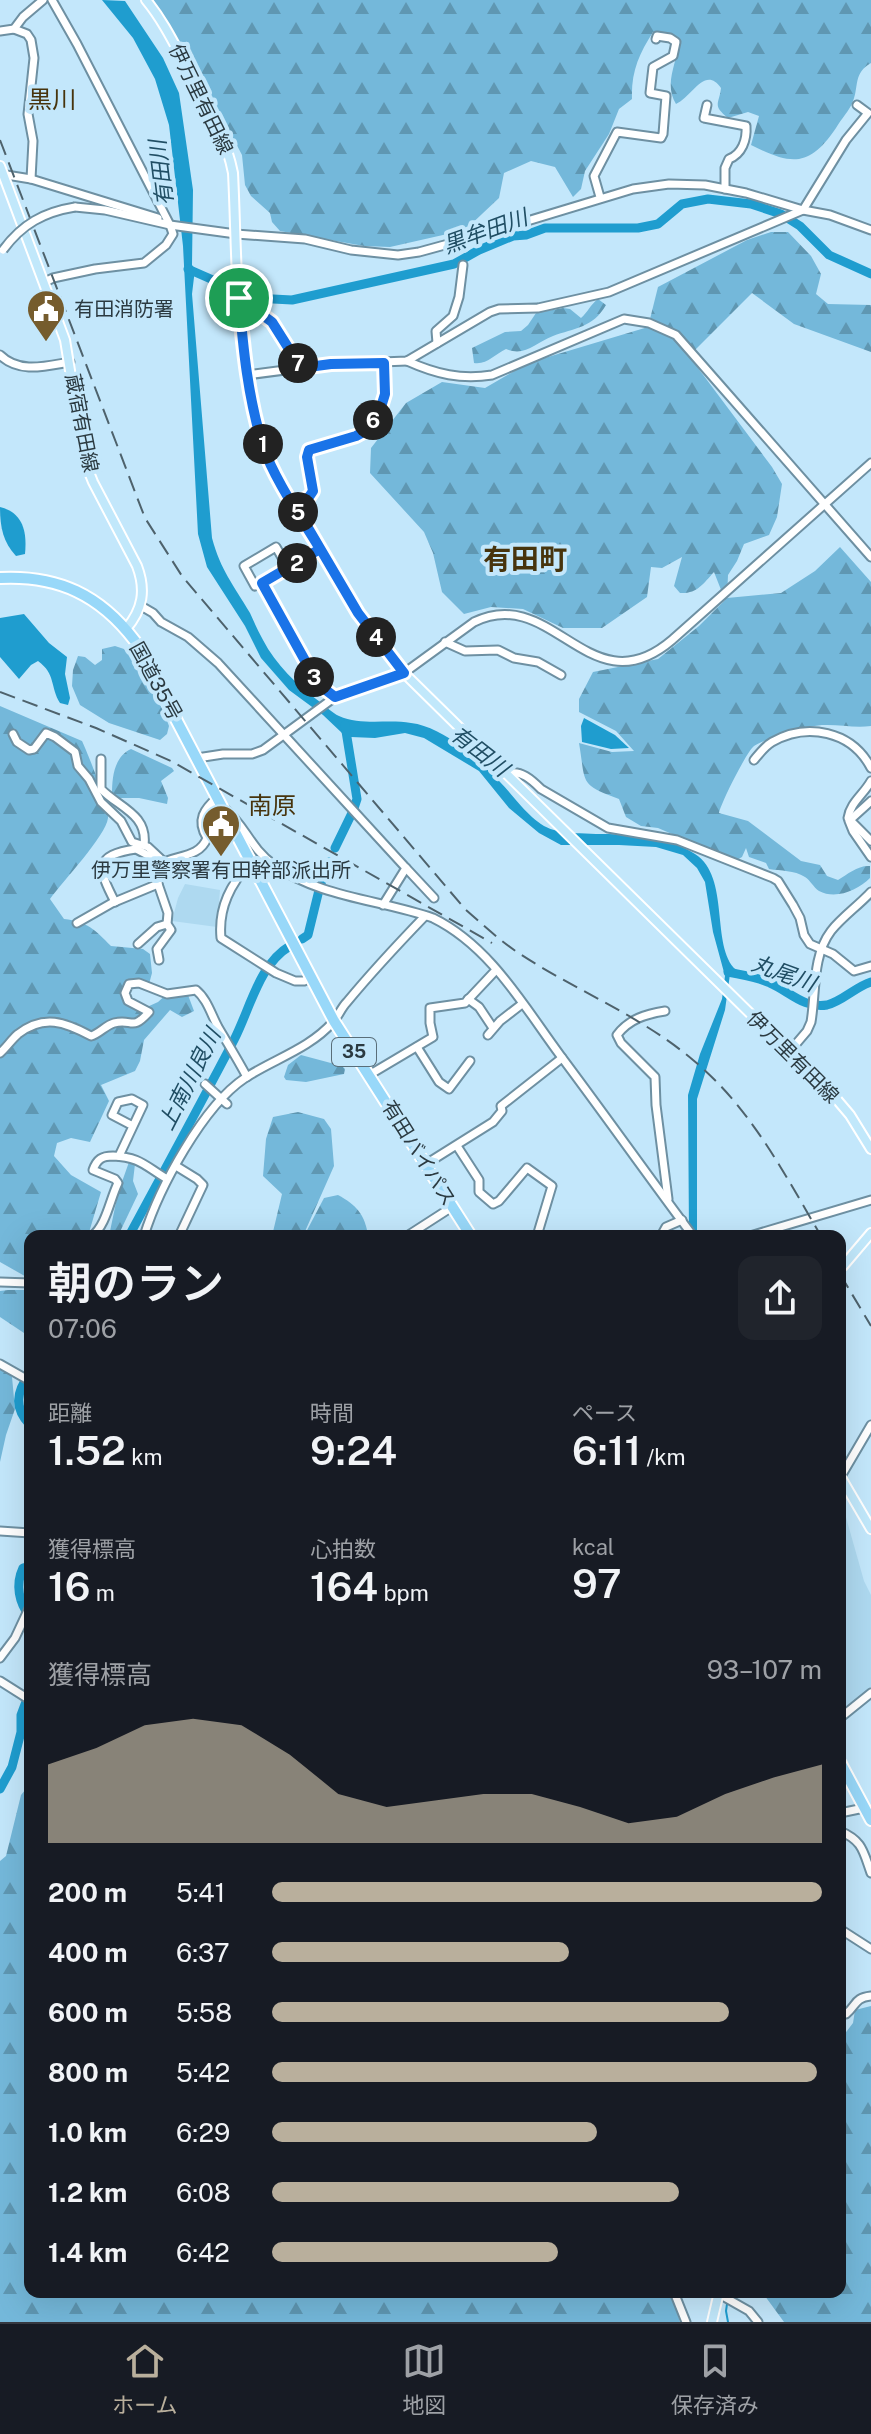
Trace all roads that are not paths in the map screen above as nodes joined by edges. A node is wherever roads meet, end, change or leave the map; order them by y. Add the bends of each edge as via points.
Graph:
1 (43, 0) edge
2 (52, 0) edge
3 (146, 0) edge
4 (14, 29) junction
5 (0, 31) edge
6 (656, 39) dead end
7 (707, 105) dead end
8 (857, 105) dead end
9 (1, 171) edge
10 (31, 179) junction
11 (725, 189) junction
12 (600, 197) junction
13 (803, 210) junction
14 (166, 224) junction
15 (871, 230) edge
16 (236, 234) junction
17 (2, 253) edge
18 (463, 265) dead end
19 (45, 282) junction
20 (239, 298) junction
21 (437, 343) junction
22 (0, 355) edge
23 (407, 361) junction
24 (70, 362) junction
25 (384, 363) junction
26 (301, 368) junction
27 (247, 375) junction
28 (871, 463) edge
29 (294, 504) junction
30 (824, 504) junction
31 (320, 549) junction
32 (871, 557) edge
33 (288, 568) junction
34 (0, 578) edge
35 (262, 583) junction
36 (141, 606) junction
37 (126, 629) junction
38 (445, 642) junction
39 (404, 673) junction
40 (561, 675) dead end
41 (332, 698) junction
42 (13, 734) dead end
43 (284, 734) junction
44 (197, 758) junction
45 (101, 759) dead end
46 (754, 760) dead end
47 (871, 768) edge
48 (508, 774) junction
49 (871, 781) edge
50 (871, 801) edge
51 (220, 802) junction
52 (849, 821) junction
53 (871, 841) edge
54 (144, 845) junction
55 (871, 857) edge
56 (251, 861) junction
57 (162, 862) junction
58 (274, 865) junction
59 (406, 868) junction
60 (158, 884) junction
61 (871, 892) edge
62 (434, 898) dead end
63 (115, 902) junction
64 (383, 905) junction
65 (425, 916) junction
66 (77, 923) dead end
67 (167, 924) junction
68 (138, 944) dead end
69 (821, 950) junction
70 (159, 960) dead end
71 (871, 966) edge
72 (496, 970) junction
73 (312, 977) junction
74 (468, 999) junction
75 (522, 1004) junction
76 (665, 1011) dead end
77 (334, 1021) junction
78 (417, 1047) junction
79 (790, 1051) junction
80 (0, 1053) edge
81 (562, 1058) junction
82 (470, 1061) dead end
83 (369, 1075) junction
84 (247, 1077) junction
85 (209, 1087) dead end
86 (224, 1101) junction
87 (133, 1126) dead end
88 (457, 1146) junction
89 (871, 1149) edge
90 (119, 1156) junction
91 (426, 1164) junction
92 (176, 1166) junction
93 (164, 1177) junction
94 (871, 1200) edge
95 (668, 1201) junction
96 (452, 1207) junction
97 (682, 1220) junction
98 (99, 1230) edge
99 (146, 1230) edge
100 (182, 1230) edge
101 (418, 1230) edge
102 (467, 1230) edge
103 (539, 1230) edge
104 (664, 1230) edge
105 (689, 1230) edge
106 (770, 1230) edge
107 (871, 1233) edge
108 (846, 1262) edge
109 (0, 1282) edge
110 (24, 1283) edge
111 (0, 1364) edge
112 (24, 1378) edge
113 (871, 1425) edge
114 (846, 1467) edge
115 (846, 1487) edge
116 (871, 1529) edge
117 (0, 1531) edge
118 (24, 1533) edge
119 (24, 1620) edge
120 (0, 1658) edge
121 (0, 1681) edge
122 (871, 1693) edge
123 (24, 1696) edge
124 (846, 1713) edge
125 (846, 1774) edge
126 (864, 1807) junction
127 (846, 1812) edge
128 (871, 1820) edge
129 (846, 1834) edge
130 (871, 1873) edge
131 (846, 1933) edge
132 (871, 1949) edge
133 (871, 1996) edge
134 (846, 2014) edge
135 (676, 2298) edge
136 (718, 2298) edge
137 (727, 2298) edge
138 (686, 2322) edge
139 (712, 2322) edge
140 (758, 2322) edge

1 - 4 street
2 - 14 street
3 - 16 main road, 伊万里有田線 via 225,144 233,173
4 - 5 street
4 - 10 street via 27,34 34,58 28,114
6 - 12 street via 676,42 673,56 653,67 650,93 666,96 663,134 661,138 617,132 594,176
7 - 11 street via 704,118 746,126 744,145 725,168
8 - 13 street via 868,113
9 - 10 street
9 - 19 main road, 蔵宿有田線
10 - 14 street
11 - 12 street via 669,184
11 - 13 street
12 - 16 street via 469,239 398,255
13 - 15 street
13 - 21 street via 609,292 538,308 490,312
14 - 16 street
14 - 17 street, bridge via 75,207 40,216
14 - 19 street via 173,234 144,263
16 - 20 main road, 伊万里有田線
18 - 21 street via 453,316 436,331
19 - 24 main road, 蔵宿有田線
20 - 26 street via 272,322
20 - 27 main road, 伊万里有田線
21 - 23 street
22 - 24 street via 24,368
23 - 25 street
23 - 30 street via 447,376 492,375 624,319 649,323 676,335
24 - 36 main road, 蔵宿有田線 via 85,462 137,566
25 - 26 street
25 - 29 street via 385,394 373,421 356,436 309,450 313,491
26 - 27 street
27 - 29 main road, 伊万里有田線 via 263,446
28 - 30 street
29 - 31 main road, 伊万里有田線
30 - 32 street
30 - 38 street via 647,658 604,659 513,614 485,616
31 - 33 street
31 - 39 main road, 伊万里有田線 via 358,613
33 - 35 street
33 - 35 street via 276,547 244,566 255,586
34 - 37 highway, 国道35号 / 35 via 30,577 77,590 100,603
35 - 41 street via 318,684
36 - 37 main road
36 - 43 street via 206,652
37 - 44 highway, 国道35号 / 35
38 - 39 street
38 - 40 street via 465,651 492,648
39 - 41 street
39 - 48 main road, 伊万里有田線
41 - 43 street
42 - 54 street via 29,750 46,733 75,752 101,802 121,821 132,842
43 - 44 street via 252,754
43 - 59 street
44 - 51 highway, 国道35号 / 35
45 - 54 street via 101,789 125,805 143,827
46 - 47 street via 770,743 820,732 840,736
48 - 69 street via 531,780 608,828 677,840 775,879 800,918 804,935
48 - 79 main road, 伊万里有田線
49 - 52 street via 848,812
50 - 52 street
51 - 56 highway, 国道35号 / 35
51 - 57 street via 201,815 204,846
51 - 58 street via 257,852
52 - 53 street
52 - 55 street
54 - 57 street
56 - 58 street
56 - 73 highway, 有田バイパス / 35
56 - 73 street via 226,896 224,941 295,981
57 - 60 street
57 - 63 street via 136,849 106,858 102,877
58 - 64 street via 313,886
59 - 62 street
59 - 64 street
60 - 63 street
60 - 67 street
61 - 69 street via 830,932
63 - 66 street
64 - 65 street
65 - 72 street via 464,937
65 - 77 street
67 - 68 street
67 - 70 street via 171,930 157,949
69 - 71 street via 854,971
69 - 79 street via 811,1022
72 - 74 street
72 - 75 street
73 - 77 highway, 有田バイパス / 35
74 - 75 street via 479,1007 491,1031
74 - 78 street via 430,1008 433,1037
75 - 81 street
76 - 95 street via 634,1019 617,1035 655,1077
77 - 83 highway, 有田バイパス / 35
77 - 84 street via 299,1049
78 - 82 street via 449,1089
78 - 83 street
79 - 89 main road, 伊万里有田線 via 843,1106
80 - 84 street via 20,1033 43,1021 91,1036 112,1023 141,1021 149,1012 128,1001 125,993 133,982 167,994 196,990 204,996
81 - 88 street via 501,1106 493,1122
81 - 95 street
83 - 91 highway, 有田バイパス / 35
84 - 86 street
85 - 86 street
86 - 92 street
87 - 90 street
88 - 91 street
88 - 103 street via 479,1180 479,1192 493,1204 527,1168 552,1186
90 - 93 street via 133,1158
90 - 98 street via 105,1155 93,1170 118,1183
91 - 96 highway, 有田バイパス / 35
92 - 93 street
92 - 100 street via 203,1185
93 - 99 street
94 - 106 street
95 - 97 street
96 - 101 street
96 - 102 highway, 有田バイパス / 35
97 - 104 street
97 - 105 street
107 - 108 main road
109 - 110 street
111 - 112 street
113 - 114 street
115 - 116 main road
117 - 118 street
119 - 120 street
121 - 123 street
122 - 124 street
125 - 126 highway
126 - 127 street
126 - 128 highway
129 - 130 street via 863,1848
131 - 132 street
133 - 134 street via 858,1999
135 - 138 street
136 - 139 main road
137 - 140 street

